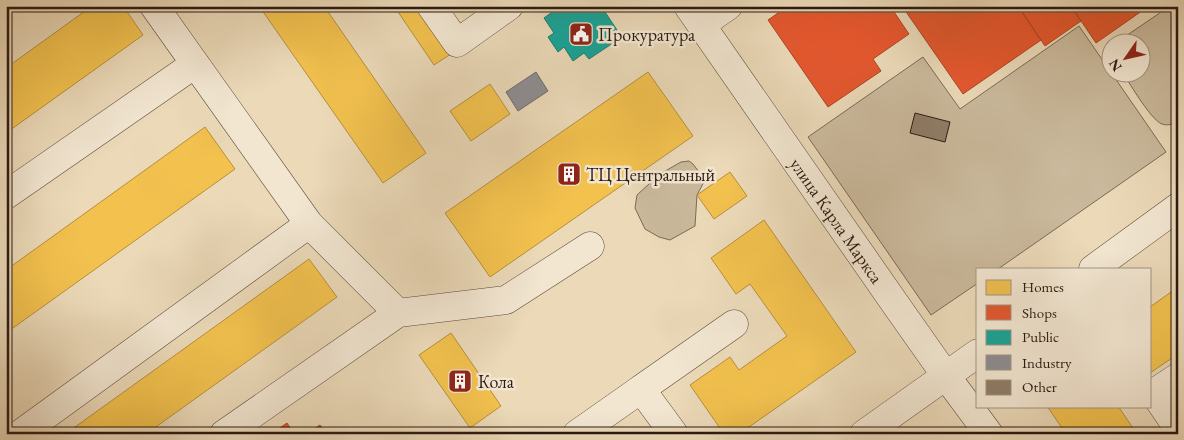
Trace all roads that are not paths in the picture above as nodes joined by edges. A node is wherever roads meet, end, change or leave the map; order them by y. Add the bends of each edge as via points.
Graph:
1 (154, 6) edge
2 (431, 6) edge
3 (509, 6) edge
4 (728, 6) edge
5 (694, 16) edge
6 (195, 64) junction
7 (6, 194) edge
8 (1178, 207) edge
9 (309, 224) junction
10 (590, 246) dead end
11 (1094, 268) edge
12 (398, 313) junction
13 (734, 324) dead end
14 (976, 354) edge
15 (946, 376) junction
16 (1178, 376) edge
17 (641, 389) junction
18 (1178, 428) edge
19 (20, 434) edge
20 (224, 434) edge
21 (577, 434) edge
22 (674, 434) edge
23 (864, 434) edge
24 (990, 434) edge

1 - 6 street
2 - 3 street via 458,43
4 - 5 street
5 - 15 street, улица Карла Маркса
6 - 7 street
6 - 9 street
8 - 11 street
9 - 12 street
9 - 19 street
10 - 12 street via 506,300
12 - 20 street
13 - 17 street
14 - 15 street
15 - 23 street
15 - 24 street, улица Карла Маркса
16 - 18 street via 1154,393
17 - 21 street
17 - 22 street

